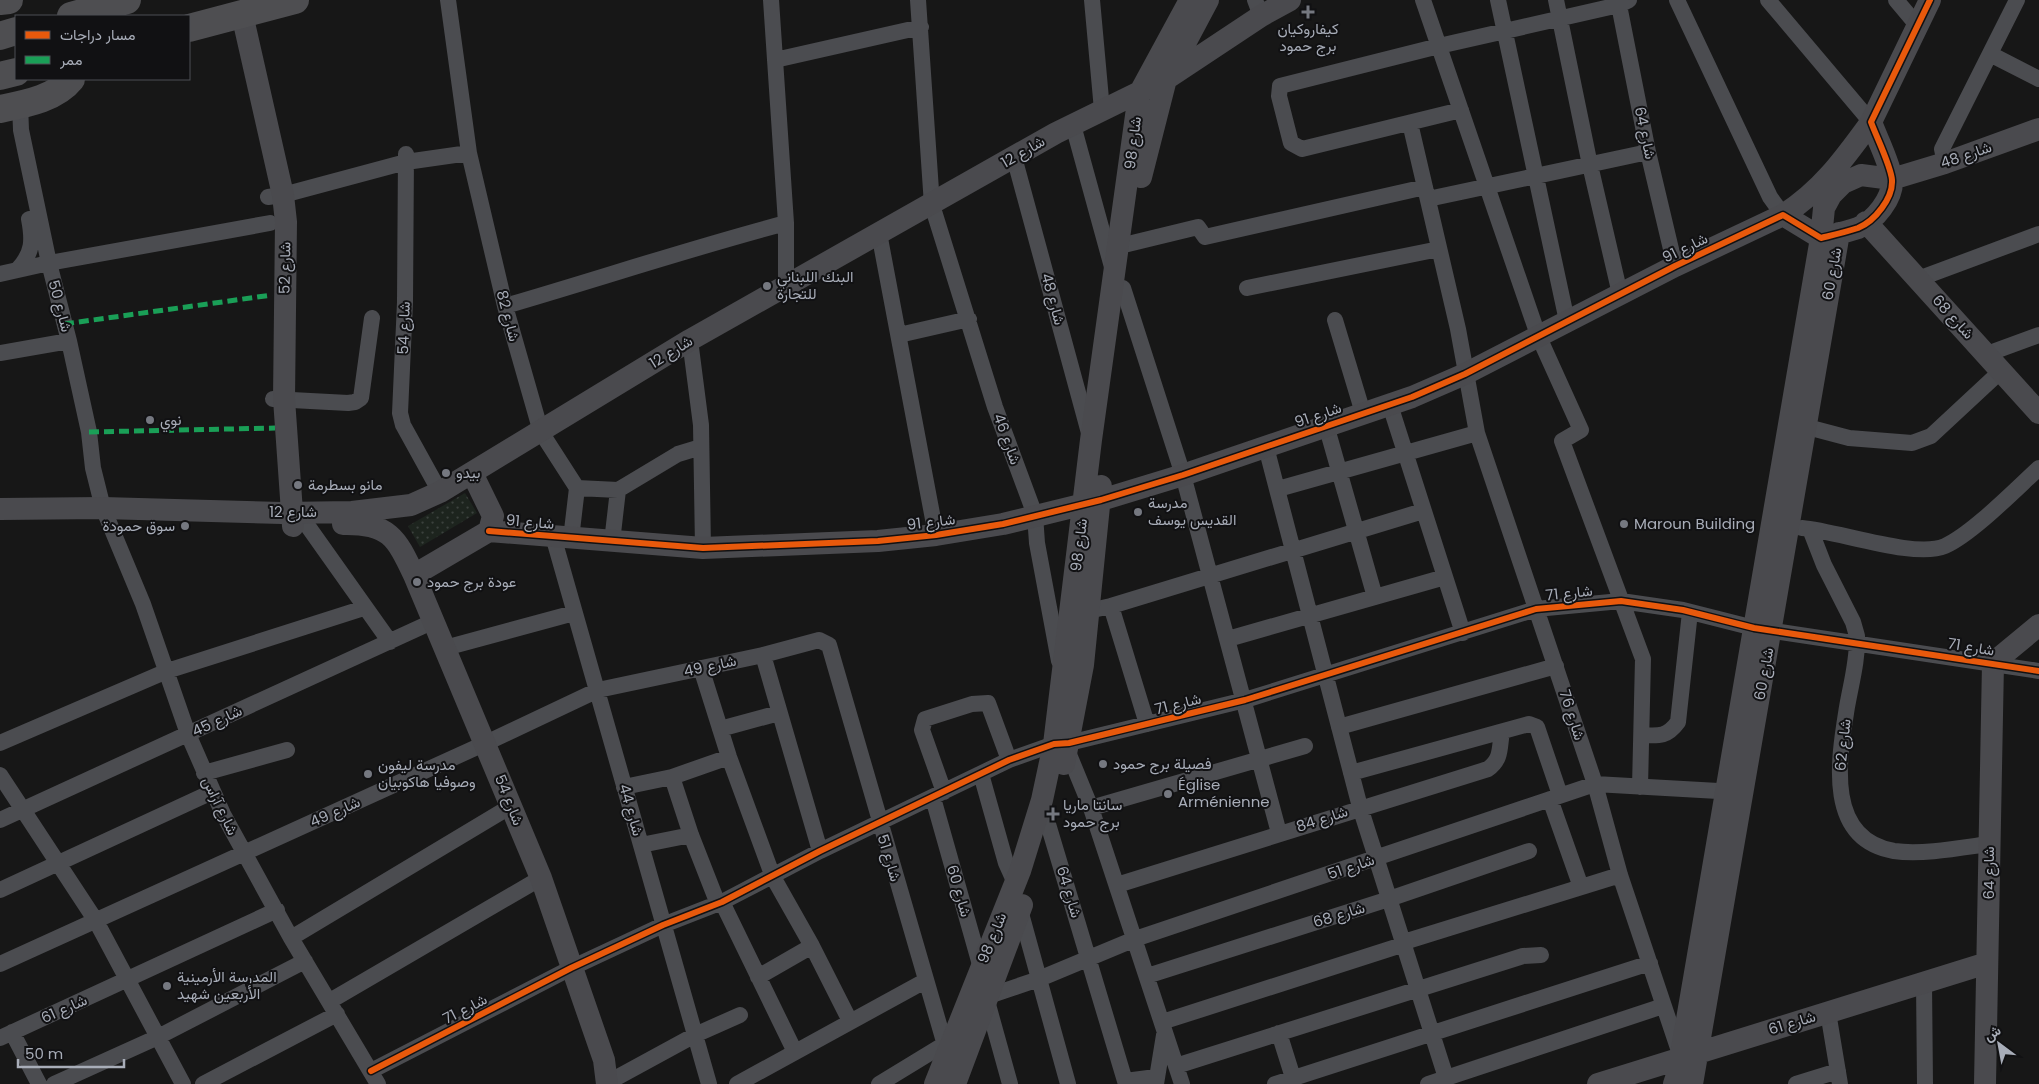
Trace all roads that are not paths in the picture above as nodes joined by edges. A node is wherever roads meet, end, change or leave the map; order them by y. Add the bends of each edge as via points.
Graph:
1 (9, 0) edge
2 (295, 0) edge
3 (448, 0) edge
4 (771, 0) edge
5 (918, 0) edge
6 (1092, 0) edge
7 (1190, 0) edge
8 (1208, 0) edge
9 (1290, 0) edge
10 (1423, 0) edge
11 (1498, 0) edge
12 (1556, 0) edge
13 (1677, 0) edge
14 (1768, 0) edge
15 (1896, 0) edge
16 (1930, 0) edge
17 (2017, 0) edge
18 (0, 2) edge
19 (109, 2) edge
20 (1622, 2) edge
21 (1258, 8) edge
22 (74, 15) edge
23 (236, 16) junction
24 (1561, 18) junction
25 (1917, 25) junction
26 (921, 27) junction
27 (190, 28) edge
28 (1505, 30) junction
29 (15, 32) edge
30 (0, 36) edge
31 (1439, 46) junction
32 (1990, 54) junction
33 (775, 60) junction
34 (15, 72) edge
35 (0, 76) edge
36 (1166, 79) junction
37 (2039, 79) edge
38 (70, 80) edge
39 (1139, 94) junction
40 (7, 108) edge
41 (1102, 110) junction
42 (1461, 110) junction
43 (1870, 122) junction
44 (1410, 123) junction
45 (1073, 125) junction
46 (2039, 129) edge
47 (469, 149) junction
48 (1648, 152) junction
49 (1014, 157) junction
50 (406, 158) junction
51 (1945, 163) junction
52 (1590, 165) junction
53 (1537, 176) junction
54 (1892, 179) junction
55 (1487, 186) junction
56 (275, 191) junction
57 (1426, 193) junction
58 (31, 198) junction
59 (932, 204) junction
60 (1783, 214) junction
61 (1866, 222) junction
62 (270, 223) junction
63 (786, 224) junction
64 (880, 233) junction
65 (2039, 234) edge
66 (1830, 236) junction
67 (1128, 244) junction
68 (1439, 248) junction
69 (48, 263) junction
70 (1675, 266) junction
71 (18, 269) junction
72 (0, 274) edge
73 (1918, 279) junction
74 (1118, 280) junction
75 (786, 286) junction
76 (1247, 288) dead end
77 (1620, 294) junction
78 (505, 306) junction
79 (372, 318) dead end
80 (969, 320) junction
81 (1335, 320) dead end
82 (1567, 321) junction
83 (899, 335) junction
84 (1538, 335) junction
85 (2039, 335) edge
86 (690, 340) junction
87 (69, 341) junction
88 (0, 353) edge
89 (1994, 362) junction
90 (1466, 374) junction
91 (279, 399) junction
92 (1390, 405) junction
93 (1363, 413) junction
94 (2039, 413) edge
95 (1798, 424) junction
96 (1326, 425) junction
97 (542, 432) junction
98 (1477, 433) junction
99 (1091, 440) junction
100 (701, 447) junction
101 (1266, 447) junction
102 (1405, 454) junction
103 (2039, 468) edge
104 (472, 473) junction
105 (1340, 473) junction
106 (1183, 475) junction
107 (577, 488) junction
108 (1278, 489) junction
109 (618, 490) junction
110 (440, 492) junction
111 (1092, 502) junction
112 (411, 505) junction
113 (0, 509) edge
114 (1423, 511) junction
115 (106, 515) junction
116 (1035, 515) junction
117 (0, 521) edge
118 (292, 521) junction
119 (1790, 527) junction
120 (1357, 530) junction
121 (489, 531) junction
122 (936, 536) junction
123 (562, 537) junction
124 (612, 542) junction
125 (400, 546) junction
126 (703, 548) junction
127 (1294, 550) junction
128 (414, 575) junction
129 (1210, 575) junction
130 (1444, 577) junction
131 (1375, 597) junction
132 (1620, 601) junction
133 (1111, 606) junction
134 (364, 608) junction
135 (1536, 609) junction
136 (1088, 610) junction
137 (574, 612) junction
138 (1690, 612) junction
139 (1311, 616) junction
140 (434, 622) junction
141 (2039, 625) edge
142 (1763, 630) junction
143 (1463, 633) junction
144 (1228, 639) junction
145 (819, 640) joint
146 (390, 642) junction
147 (1857, 643) junction
148 (445, 648) junction
149 (763, 655) junction
150 (1993, 663) junction
151 (1556, 666) junction
152 (701, 668) junction
153 (167, 670) junction
154 (2039, 671) edge
155 (1326, 674) junction
156 (1062, 677) junction
157 (598, 690) junction
158 (1245, 700) junction
159 (779, 713) junction
160 (1147, 724) junction
161 (1339, 727) junction
162 (720, 729) junction
163 (1502, 732) junction
164 (188, 734) junction
165 (1642, 735) junction
166 (0, 743) edge
167 (486, 743) junction
168 (1063, 746) junction
169 (1305, 746) dead end
170 (288, 750) dead end
171 (729, 757) junction
172 (1260, 759) junction
173 (1010, 760) junction
174 (204, 773) junction
175 (1351, 773) junction
176 (981, 774) junction
177 (0, 775) edge
178 (672, 777) junction
179 (1595, 784) junction
180 (624, 787) junction
181 (1640, 787) junction
182 (212, 792) junction
183 (1735, 792) junction
184 (938, 795) junction
185 (1555, 797) junction
186 (511, 806) junction
187 (1360, 807) junction
188 (1091, 808) junction
189 (23, 809) junction
190 (0, 820) edge
191 (878, 822) junction
192 (1048, 824) junction
193 (1279, 833) junction
194 (691, 835) junction
195 (1989, 844) junction
196 (641, 845) junction
197 (820, 851) junction
198 (1529, 851) dead end
199 (244, 854) junction
200 (1376, 858) junction
201 (59, 863) junction
202 (1620, 875) junction
203 (773, 877) junction
204 (541, 878) junction
205 (1015, 882) junction
206 (1117, 885) junction
207 (1580, 887) junction
208 (0, 890) edge
209 (1389, 900) junction
210 (720, 903) junction
211 (277, 910) junction
212 (1020, 910) junction
213 (96, 920) junction
214 (663, 925) junction
215 (291, 938) junction
216 (1135, 939) junction
217 (1405, 943) junction
218 (812, 946) junction
219 (1541, 955) dead end
220 (1090, 959) junction
221 (305, 961) junction
222 (1650, 963) junction
223 (1987, 963) junction
224 (0, 964) edge
225 (571, 968) junction
226 (989, 970) junction
227 (1147, 976) junction
228 (758, 977) junction
229 (1039, 979) junction
230 (128, 980) junction
231 (925, 980) junction
232 (1924, 982) junction
233 (1418, 989) junction
234 (981, 1000) junction
235 (1663, 1006) junction
236 (334, 1008) junction
237 (1828, 1012) junction
238 (740, 1015) dead end
239 (850, 1021) junction
240 (1163, 1027) junction
241 (1278, 1033) junction
242 (1432, 1034) junction
243 (6, 1035) edge
244 (695, 1035) junction
245 (158, 1037) junction
246 (945, 1049) junction
247 (795, 1052) junction
248 (1690, 1054) junction
249 (1176, 1066) junction
250 (374, 1078) edge
251 (764, 1078) edge
252 (1839, 1078) edge
253 (1156, 1080) edge
254 (1294, 1081) edge
255 (1447, 1081) edge
256 (612, 1083) edge
257 (39, 1084) edge
258 (54, 1084) edge
259 (183, 1084) edge
260 (203, 1084) edge
261 (709, 1084) edge
262 (737, 1084) edge
263 (879, 1084) edge
264 (935, 1084) edge
265 (955, 1084) edge
266 (1010, 1084) edge
267 (1068, 1084) edge
268 (1182, 1084) edge
269 (1275, 1084) edge
270 (1428, 1084) edge
271 (1598, 1084) edge
272 (1674, 1084) edge
273 (1692, 1084) edge
274 (1796, 1084) edge
275 (1925, 1084) edge
276 (1984, 1084) edge

1 - 18 highway
2 - 23 highway
3 - 47 street, شارع 82
4 - 33 street
5 - 26 street
6 - 41 street
7 - 39 street, شارع 98
8 - 36 street, شارع 98
9 - 21 street, شارع 12
10 - 31 street
11 - 28 street
12 - 24 street
13 - 60 street via 1770,197
14 - 43 street
15 - 25 street
16 - 25 street, شارع 91
17 - 32 street
19 - 22 highway
20 - 24 street
20 - 48 street, شارع 64
21 - 36 street, شارع 12
23 - 27 highway
23 - 56 street, شارع 52
24 - 28 street
24 - 52 street
25 - 43 street, شارع 91
26 - 33 street
26 - 59 street
28 - 31 street
28 - 53 street
29 - 30 highway
31 - 42 street
31 - 44 street via 1280,86 1279,96 1292,143 1302,149
32 - 37 street
32 - 51 street via 1942,149
33 - 63 street
34 - 35 highway
36 - 39 street, شارع 12
36 - 67 street, شارع 98
38 - 40 highway via 55,92
39 - 41 street, شارع 12
39 - 74 street, شارع 98
40 - 58 street
41 - 45 street, شارع 12
42 - 44 street
42 - 55 street
43 - 54 street
43 - 60 street, شارع 91 via 1839,166 1806,200
44 - 57 street, شارع 76
45 - 49 street, شارع 12
45 - 74 street
46 - 51 street, شارع 48
47 - 50 street
47 - 78 street, شارع 82
48 - 52 street
48 - 70 street, شارع 64
49 - 59 street, شارع 12
49 - 99 street, شارع 48
50 - 56 street
50 - 110 street, شارع 54 via 400,413 403,425
51 - 54 street, شارع 48
52 - 53 street
52 - 77 street
53 - 55 street
53 - 82 street
54 - 61 street via 1885,203
54 - 66 street, شارع 60 via 1861,176 1843,183 1824,208
55 - 57 street
55 - 84 street
56 - 62 street, شارع 52
56 - 91 street, شارع 52 via 286,222
57 - 67 street via 1205,237 1198,227
57 - 68 street, شارع 76
58 - 69 street, شارع 50
58 - 71 street via 33,238 28,255
59 - 64 street, شارع 12
59 - 80 street, شارع 46
60 - 66 street
60 - 70 street, شارع 91
61 - 66 street
61 - 73 street, شارع 68
62 - 69 street
62 - 91 street, شارع 52
63 - 75 street
63 - 78 street via 710,243 644,266
64 - 75 street, شارع 12
64 - 83 street
65 - 73 street
66 - 95 street, شارع 60
67 - 74 street, شارع 98
68 - 76 street
68 - 90 street, شارع 76
69 - 71 street
69 - 87 street, شارع 50
70 - 77 street, شارع 91
71 - 72 street
73 - 89 street, شارع 68
74 - 99 street, شارع 98
74 - 106 street
74 - 111 street, شارع 98
75 - 86 street, شارع 12
77 - 82 street, شارع 91
78 - 97 street, شارع 82
79 - 91 street via 361,398 348,403
80 - 83 street
80 - 116 street, شارع 46 via 995,407
81 - 93 street
82 - 84 street, شارع 91
83 - 122 street
84 - 90 street, شارع 91
84 - 132 street via 1581,430 1562,441
85 - 89 street
86 - 97 street, شارع 12
86 - 100 street
87 - 88 street
87 - 115 street, شارع 50
89 - 94 street, شارع 68
89 - 95 street via 1931,436 1912,443 1849,438
90 - 92 street, شارع 91
90 - 98 street, شارع 76
91 - 118 street, شارع 52
92 - 93 street, شارع 91
92 - 102 street
93 - 96 street, شارع 91
95 - 119 street, شارع 60
96 - 101 street, شارع 91
96 - 105 street
97 - 104 street, شارع 12
97 - 107 street, شارع 82
98 - 102 street
98 - 135 street, شارع 76
99 - 111 street, شارع 98
100 - 109 street via 678,454
100 - 126 street
101 - 106 street, شارع 91
101 - 108 street
102 - 105 street
102 - 114 street
103 - 119 street via 1945,547 1918,550
104 - 110 street, شارع 12
104 - 121 street via 493,516
105 - 108 street
105 - 120 street
106 - 111 street, شارع 91
106 - 129 street
107 - 109 street
107 - 123 street
108 - 127 street
109 - 124 street
110 - 112 street, شارع 12
111 - 116 street, شارع 91
111 - 136 street, شارع 98
111 - 156 street, شارع 98
112 - 118 street, شارع 12
112 - 125 street via 400,532
113 - 115 street, شارع 12
114 - 120 street
114 - 130 street
115 - 117 street, شارع 12
115 - 118 street, شارع 12
115 - 153 street, شارع آراس
116 - 122 street, شارع 91
116 - 156 street, شارع 46 via 1037,543
118 - 125 street, شارع 12 via 372,525 391,535
118 - 134 street
119 - 142 street, شارع 60
119 - 147 street, شارع 62 via 1824,564 1853,622
120 - 127 street
120 - 131 street
121 - 123 street, شارع 91
121 - 128 street
122 - 126 street, شارع 91
123 - 124 street, شارع 91
123 - 137 street, شارع 44
124 - 126 street, شارع 91
125 - 128 street, شارع 54
127 - 129 street
127 - 139 street
128 - 140 street, شارع 54
129 - 133 street
129 - 144 street
130 - 131 street
130 - 143 street
131 - 139 street
132 - 135 street, شارع 71
132 - 138 street, شارع 71
132 - 165 street via 1643,658
133 - 136 street
133 - 160 street
134 - 146 street
134 - 153 street
135 - 143 street, شارع 71
135 - 151 street, شارع 76
136 - 168 street, شارع 98 via 1083,665
137 - 148 street
137 - 157 street, شارع 44
138 - 142 street, شارع 71
138 - 165 street via 1678,722 1664,736
139 - 144 street
139 - 155 street
140 - 146 street, شارع 45
140 - 148 street, شارع 54
141 - 150 street
142 - 147 street, شارع 71
142 - 183 street, شارع 60
143 - 155 street, شارع 71
144 - 158 street
145 - 149 street, شارع 49
145 - 191 street, شارع 51 via 829,645
146 - 164 street, شارع 45
147 - 150 street, شارع 71
147 - 195 street, شارع 62 via 1840,772 1840,792 1852,825 1877,846 1895,851
148 - 167 street, شارع 54
149 - 152 street, شارع 49
149 - 159 street
150 - 154 street, شارع 71
150 - 195 street, شارع 64
151 - 161 street
151 - 179 street, شارع 76
152 - 157 street, شارع 49
152 - 162 street
153 - 164 street, شارع آراس
153 - 166 street
155 - 158 street, شارع 71
155 - 161 street
156 - 168 street, شارع 98
157 - 167 street, شارع 49
157 - 180 street, شارع 44
158 - 160 street, شارع 71
158 - 172 street
159 - 162 street
159 - 197 street
160 - 168 street, شارع 71
161 - 175 street
162 - 171 street
163 - 175 street
163 - 185 street via 1529,724 1537,727
163 - 187 street, شارع 84 via 1500,755 1488,769
164 - 174 street, شارع آراس
164 - 189 street, شارع 45
165 - 181 street
167 - 186 street, شارع 54
167 - 199 street, شارع 49
168 - 173 street, شارع 71
168 - 188 street
168 - 192 street, شارع 98
168 - 205 street, شارع 98
169 - 172 street
170 - 174 street
171 - 178 street
171 - 203 street
172 - 188 street
172 - 193 street
173 - 176 street, شارع 71
173 - 184 street, شارع 60 via 988,703 972,704 924,718 922,730
174 - 182 street, شارع آراس
175 - 187 street
176 - 184 street, شارع 71
176 - 205 street via 1006,863
177 - 189 street
178 - 180 street
178 - 194 street
179 - 181 street, شارع 51
179 - 185 street, شارع 51
179 - 202 street, شارع 76
180 - 196 street, شارع 44
181 - 183 street, شارع 51
182 - 199 street, شارع آراس
182 - 201 street
183 - 248 street, شارع 60
184 - 191 street, شارع 71
184 - 226 street, شارع 60
185 - 200 street, شارع 51
185 - 207 street
186 - 204 street, شارع 54
186 - 215 street
187 - 193 street, شارع 84
187 - 200 street
188 - 206 street
189 - 190 street, شارع 45
189 - 201 street
191 - 197 street, شارع 71
191 - 231 street, شارع 51
192 - 212 street, شارع 98
192 - 220 street, شارع 64
193 - 206 street, شارع 84
194 - 196 street
194 - 210 street
195 - 223 street, شارع 64
196 - 214 street, شارع 44
197 - 203 street, شارع 71
198 - 209 street, شارع 68
199 - 211 street, شارع آراس
199 - 213 street, شارع 49
200 - 209 street
200 - 216 street, شارع 51
201 - 208 street
201 - 213 street
202 - 207 street
202 - 222 street, شارع 76
203 - 210 street, شارع 71
203 - 218 street
204 - 225 street, شارع 54
204 - 236 street
205 - 226 street, شارع 98
206 - 216 street
207 - 217 street
209 - 217 street
209 - 227 street, شارع 68
210 - 214 street, شارع 71
210 - 228 street
211 - 215 street, شارع آراس
211 - 230 street
212 - 226 street, شارع 98
212 - 229 street
213 - 224 street, شارع 49
213 - 230 street
214 - 225 street, شارع 71
214 - 244 street, شارع 44
215 - 221 street, شارع آراس
216 - 220 street, شارع 51
216 - 227 street
217 - 233 street
217 - 240 street
218 - 228 street
218 - 239 street
219 - 233 street via 1522,956
220 - 229 street, شارع 51
220 - 253 street, شارع 64 via 1125,1081
221 - 236 street, شارع آراس
221 - 245 street
222 - 235 street, شارع 76
222 - 242 street
223 - 232 street, شارع 61
223 - 276 street, شارع 64
225 - 250 street, شارع 71
225 - 256 street, شارع 54
226 - 234 street, شارع 98
227 - 240 street
228 - 247 street
229 - 234 street, شارع 51
229 - 267 street
230 - 243 street, شارع 61
230 - 245 street
231 - 239 street
231 - 246 street, شارع 51
232 - 237 street, شارع 61
232 - 275 street
233 - 241 street
233 - 242 street
234 - 246 street, شارع 98
234 - 265 street, شارع 98
234 - 266 street
235 - 248 street, شارع 76
235 - 255 street
236 - 250 street, شارع آراس
236 - 260 street
237 - 248 street, شارع 61
237 - 252 street
238 - 244 street
239 - 247 street
240 - 249 street
240 - 253 street
241 - 249 street
241 - 254 street
242 - 254 street
242 - 255 street
243 - 257 street
244 - 256 street
244 - 261 street, شارع 44
245 - 258 street
245 - 259 street
246 - 263 street
246 - 264 street, شارع 98
247 - 251 street
248 - 271 street, شارع 61
248 - 272 street, شارع 60
248 - 273 street, شارع 60
249 - 268 street
251 - 262 street
252 - 274 street
254 - 269 street
255 - 270 street

